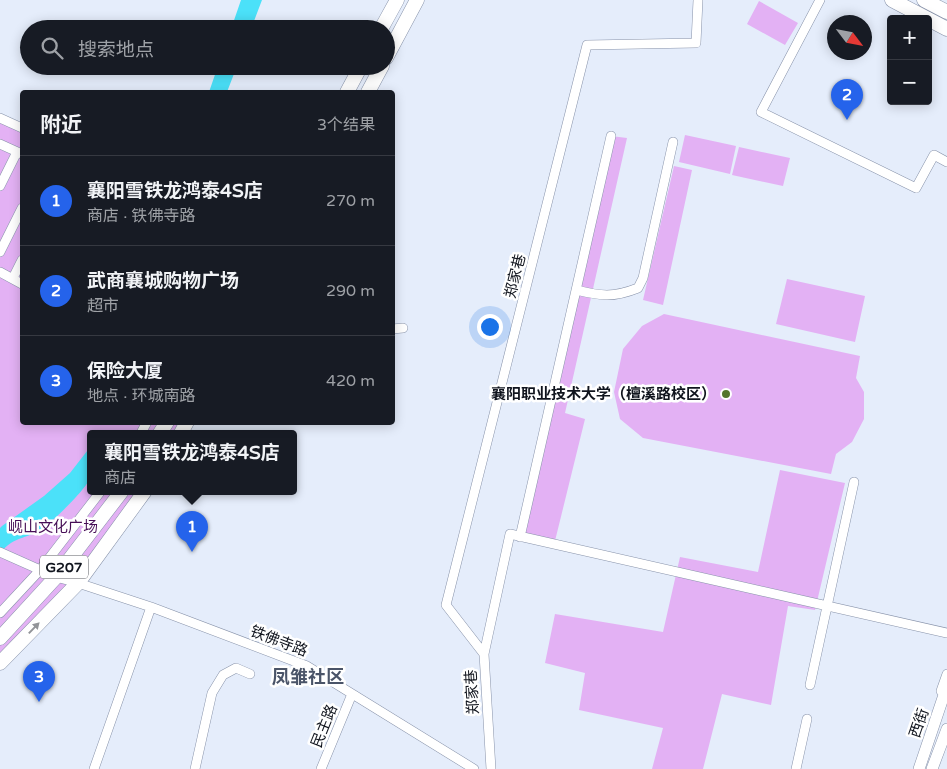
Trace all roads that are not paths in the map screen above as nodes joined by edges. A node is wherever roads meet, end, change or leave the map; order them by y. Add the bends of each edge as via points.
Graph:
1 (397, 0) edge
2 (417, 0) edge
3 (698, 0) edge
4 (820, 0) edge
5 (892, 0) edge
6 (927, 1) edge
7 (947, 12) edge
8 (920, 15) edge
9 (387, 20) edge
10 (932, 21) edge
11 (947, 29) edge
12 (395, 41) edge
13 (357, 75) edge
14 (377, 75) edge
15 (349, 90) edge
16 (369, 90) edge
17 (0, 118) edge
18 (20, 127) edge
19 (611, 136) dead end
20 (673, 142) dead end
21 (0, 144) edge
22 (20, 153) edge
23 (947, 162) edge
24 (0, 186) edge
25 (20, 212) edge
26 (0, 252) edge
27 (20, 264) edge
28 (0, 272) edge
29 (13, 278) junction
30 (20, 283) edge
31 (576, 290) junction
32 (404, 328) dead end
33 (395, 329) edge
34 (854, 482) dead end
35 (98, 495) edge
36 (119, 495) edge
37 (142, 495) edge
38 (520, 537) junction
39 (0, 552) edge
40 (40, 570) junction
41 (56, 578) junction
42 (78, 583) junction
43 (827, 606) junction
44 (151, 607) junction
45 (0, 613) edge
46 (947, 633) edge
47 (0, 638) edge
48 (484, 654) junction
49 (0, 663) edge
50 (250, 674) dead end
51 (947, 674) edge
52 (810, 686) dead end
53 (947, 686) edge
54 (352, 694) junction
55 (807, 719) dead end
56 (947, 729) edge
57 (947, 741) edge
58 (94, 769) edge
59 (195, 769) edge
60 (321, 769) edge
61 (474, 769) edge
62 (490, 769) edge
63 (796, 769) edge
64 (914, 769) edge
65 (919, 769) edge
66 (932, 769) edge
67 (937, 769) edge

1 - 9 highway
2 - 12 highway
3 - 48 street, 郑家巷 via 696,43 587,45 446,605
4 - 23 street via 760,112 916,188 934,155
5 - 8 highway
6 - 7 highway
10 - 11 highway
13 - 15 highway
14 - 16 highway
17 - 18 street
19 - 31 street
20 - 31 street via 643,278 638,288 606,296
21 - 22 street
22 - 24 street
25 - 26 street
27 - 29 street
28 - 29 street
29 - 30 street
31 - 38 street
32 - 33 street
34 - 43 street
35 - 40 street
36 - 41 highway, G207
37 - 42 highway
38 - 43 street
38 - 48 street via 510,534
39 - 40 street, 铁佛寺路
40 - 41 street, 铁佛寺路
40 - 45 street
41 - 42 street, 铁佛寺路
41 - 47 highway, G207
42 - 44 street, 铁佛寺路
49 -> 42 highway
43 - 46 street
43 - 52 street
44 - 54 street, 铁佛寺路 via 307,666
44 - 58 street
48 - 62 street, 郑家巷
50 - 59 street via 236,668 223,675 212,693
51 - 64 street
53 - 65 main road, 西街
54 - 60 street, 民主路
54 - 61 street, 铁佛寺路
55 - 63 street
56 - 66 main road, 西街
57 - 67 street

